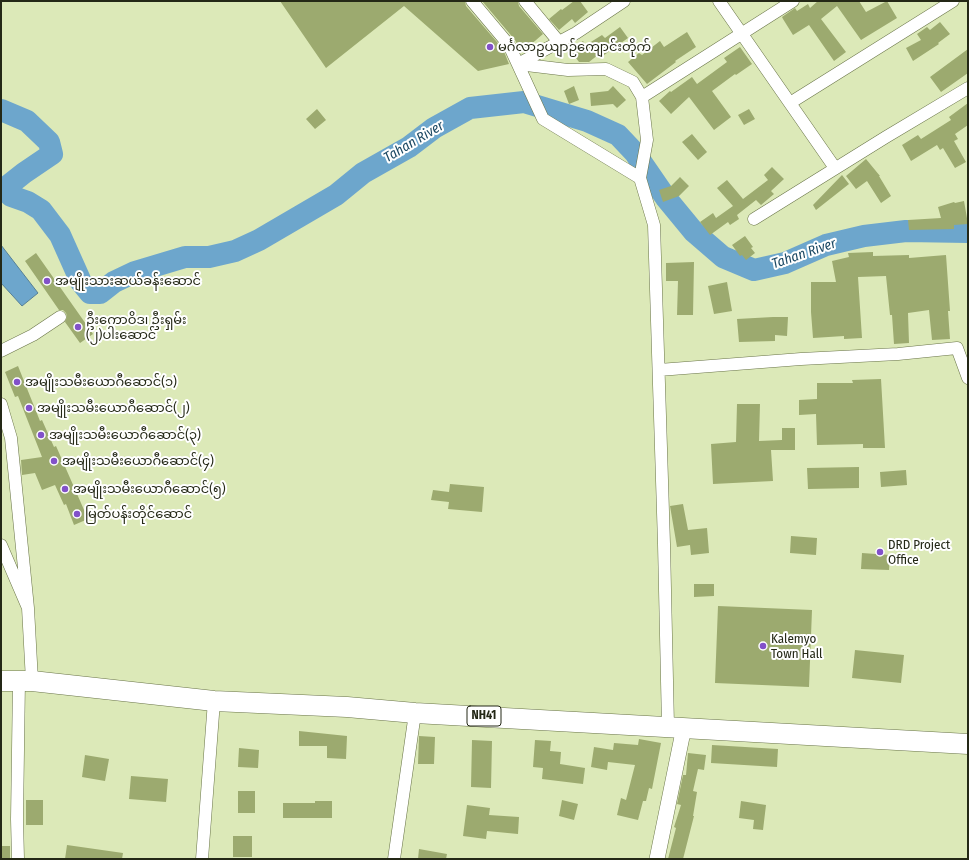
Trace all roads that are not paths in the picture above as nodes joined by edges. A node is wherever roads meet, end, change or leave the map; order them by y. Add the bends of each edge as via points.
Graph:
1 (472, 1) edge
2 (525, 1) edge
3 (719, 1) edge
4 (793, 1) edge
5 (953, 1) edge
6 (616, 3) edge
7 (742, 33) junction
8 (559, 42) junction
9 (518, 64) junction
10 (968, 88) edge
11 (642, 97) junction
12 (790, 103) junction
13 (835, 168) junction
14 (640, 178) junction
15 (754, 219) dead end
16 (60, 317) dead end
17 (1, 351) edge
18 (659, 370) junction
19 (968, 378) edge
20 (1, 404) edge
21 (1, 545) edge
22 (28, 608) junction
23 (17, 681) edge
24 (214, 702) junction
25 (415, 713) junction
26 (676, 727) junction
27 (968, 744) edge
28 (18, 859) edge
29 (202, 859) edge
30 (394, 859) edge
31 (657, 859) edge

1 - 9 street via 509,45
2 - 8 street
3 - 7 street
4 - 7 street
5 - 12 street
6 - 8 street via 576,33
7 - 11 street
7 - 12 street
8 - 9 street
9 - 11 street via 568,70 606,69 633,82
9 - 14 street via 543,119
10 - 13 street
11 - 14 street via 647,140
12 - 13 street
13 - 15 street
14 - 18 street via 654,225
16 - 17 street via 33,335
18 - 19 street via 957,348
18 - 26 street
20 - 22 street via 11,438
21 - 22 street
22 - 23 street
23 - 24 highway, NH41
23 - 28 street
24 - 25 highway, NH41 via 347,707
24 - 29 street
25 - 26 highway, NH41
25 - 30 street
26 - 27 highway, NH41
26 - 31 street

